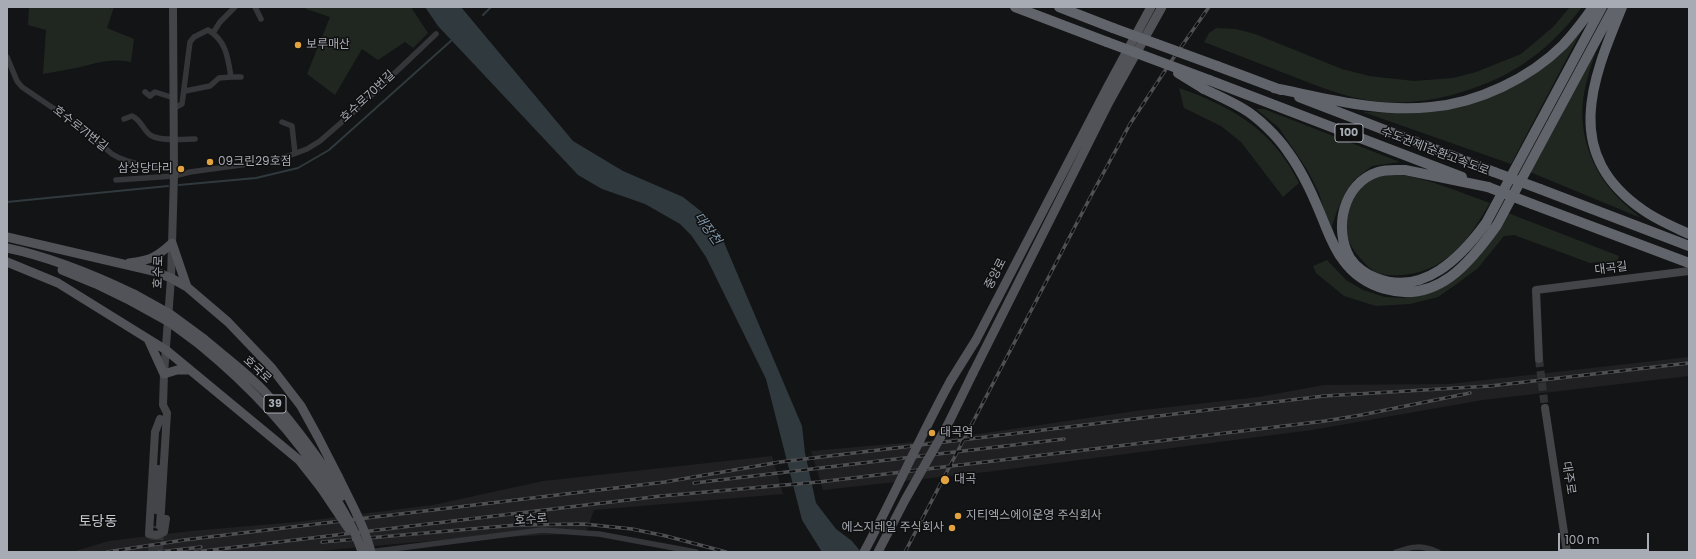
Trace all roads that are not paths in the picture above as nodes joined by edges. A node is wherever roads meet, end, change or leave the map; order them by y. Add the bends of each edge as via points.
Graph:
1 (173, 7) edge
2 (235, 7) edge
3 (255, 7) edge
4 (1015, 7) edge
5 (1059, 7) edge
6 (1151, 7) edge
7 (1162, 7) edge
8 (1593, 7) edge
9 (1602, 7) edge
10 (1614, 7) edge
11 (1622, 7) edge
12 (261, 19) dead end
13 (213, 33) junction
14 (436, 34) dead end
15 (7, 57) edge
16 (1159, 61) junction
17 (231, 77) junction
18 (241, 77) dead end
19 (1274, 88) junction
20 (185, 91) junction
21 (145, 92) dead end
22 (174, 98) junction
23 (174, 108) junction
24 (124, 119) dead end
25 (282, 122) dead end
26 (174, 139) junction
27 (195, 139) dead end
28 (295, 153) junction
29 (174, 172) junction
30 (116, 180) dead end
31 (1488, 187) junction
32 (1689, 234) edge
33 (7, 237) edge
34 (172, 243) junction
35 (1687, 245) edge
36 (7, 248) edge
37 (7, 253) edge
38 (7, 262) edge
39 (1689, 263) edge
40 (126, 264) junction
41 (1689, 271) edge
42 (171, 278) junction
43 (187, 286) junction
44 (133, 298) junction
45 (147, 338) junction
46 (166, 350) junction
47 (1539, 359) tunnel mouth
48 (190, 370) junction
49 (164, 374) junction
50 (1545, 408) tunnel mouth
51 (163, 421) junction
52 (330, 482) junction
53 (157, 526) tunnel mouth
54 (358, 552) edge
55 (362, 552) edge
56 (367, 552) edge
57 (371, 552) edge
58 (696, 552) edge
59 (864, 552) edge
60 (878, 552) edge
61 (1396, 552) edge
62 (1438, 552) edge
63 (1567, 552) edge

1 - 22 main road, 호수로
2 - 13 street
3 - 12 street
4 - 16 highway, 수도권제1순환고속도로 / 100, bridge
5 - 19 highway, 수도권제1순환고속도로 / 100, bridge
6 - 59 main road, 중앙로, bridge via 976,340 925,428 890,504
7 - 60 main road, 중앙로, bridge via 1109,102 933,451
8 - 19 highway via 1562,46 1522,76 1477,97 1454,103 1430,108 1391,107
9 - 31 highway via 1486,223 1461,254 1420,280 1394,283 1369,275 1351,259 1346,248 1341,221 1350,195 1368,176 1379,172 1405,170
10 - 16 highway, bridge via 1497,225 1478,252 1461,269 1443,282 1414,292 1392,291 1375,286 1355,274 1342,260 1288,151 1260,121 1243,108 1204,89
11 - 32 highway via 1605,47 1592,92 1590,130 1594,147 1609,177 1625,196 1649,214
13 - 17 street via 217,35 228,55
13 - 20 street via 208,30 190,42
14 - 28 street, 호수로70번길 via 320,141
15 - 29 street, 호수로71번길 via 22,87 78,125 112,154 118,158
16 - 31 highway, 수도권제1순환고속도로 / 100, bridge
17 - 18 street
17 - 20 street via 219,78 210,86
19 - 35 highway, 수도권제1순환고속도로 / 100, bridge
20 - 23 street via 182,104
21 - 22 street via 150,96 155,92
22 - 23 main road, 호수로
23 - 26 main road, 호수로
24 - 26 street via 132,116 139,119 148,134 154,138
25 - 28 street via 292,126
26 - 27 street
26 - 29 main road, 호수로
28 - 29 street, 호수로70번길 via 270,161
29 - 30 street
29 - 34 main road, 호수로
31 - 39 highway, 수도권제1순환고속도로 / 100, bridge
33 - 40 main road
34 - 40 main road via 158,256
34 - 42 main road, 호수로
34 - 43 main road
36 - 44 main road, 39 via 100,278
37 - 44 main road, 39
38 - 45 main road via 58,284
40 - 42 main road
41 - 47 main road, 대곡길 via 1536,290
42 - 43 main road
42 - 46 main road, 호수로
43 - 52 main road via 272,366 301,406 318,437
44 - 52 main road, 호국로 / 39, bridge via 170,314 263,390 305,441
45 - 46 main road
45 - 49 main road
46 - 48 main road
46 - 49 main road, 호수로
48 - 49 main road
48 - 52 main road via 299,460
49 - 51 main road, 호수로 via 163,405 160,412
50 - 63 main road, 대주로
51 - 51 main road via 155,432 148,532 152,535 164,532 166,527 170,444
51 - 53 main road, 호수로
52 - 54 main road, bridge
52 - 55 main road, 39, bridge via 356,533
52 - 56 main road, 39, bridge via 349,508
52 - 57 main road, bridge via 354,508
56 - 58 street, 호수로 via 542,530 599,534
61 - 62 street via 1409,547 1425,546

